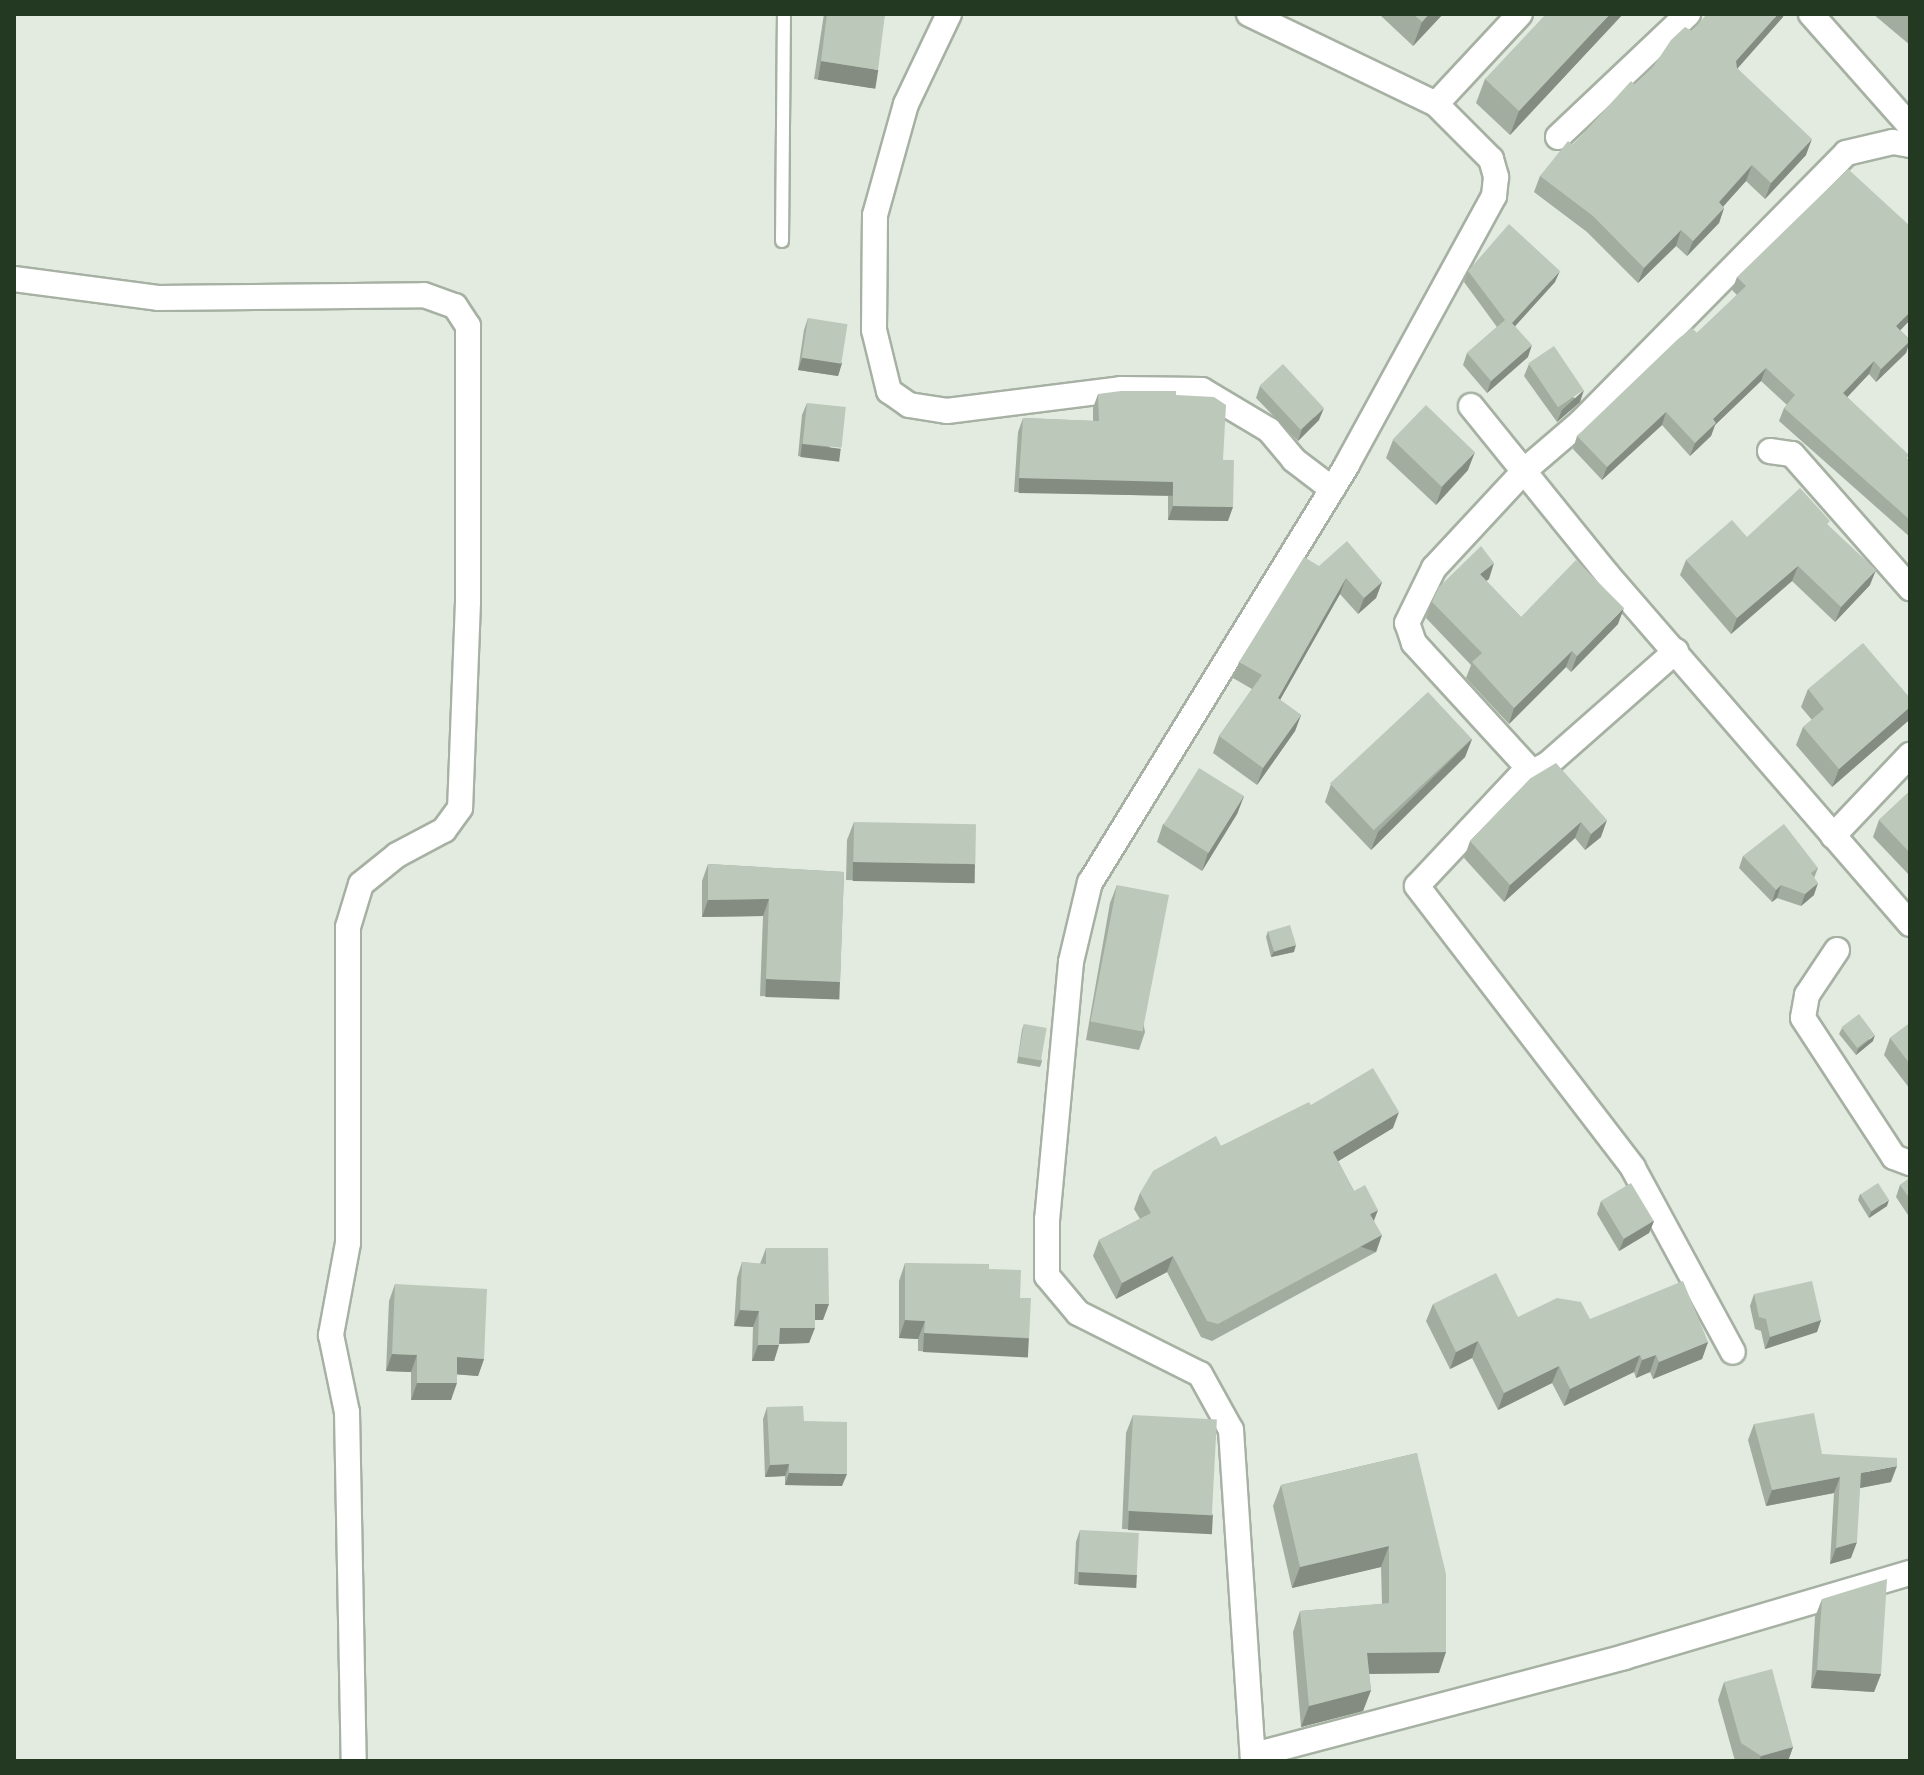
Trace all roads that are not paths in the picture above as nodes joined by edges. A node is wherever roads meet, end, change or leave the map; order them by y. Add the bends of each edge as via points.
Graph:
1 (784, 14) edge
2 (949, 14) edge
3 (1249, 14) edge
4 (1520, 14) edge
5 (1688, 14) edge
6 (1811, 14) edge
7 (1436, 104) junction
8 (1910, 126) edge
9 (1558, 137) dead end
10 (1910, 145) edge
11 (782, 241) dead end
12 (14, 279) edge
13 (1471, 406) dead end
14 (1770, 451) dead end
15 (1526, 469) junction
16 (1332, 489) junction
17 (1910, 588) edge
18 (1676, 651) junction
19 (1910, 755) edge
20 (1526, 770) junction
21 (1833, 836) junction
22 (1910, 924) edge
23 (1837, 950) dead end
24 (1910, 1163) edge
25 (1733, 1352) dead end
26 (1910, 1573) edge
27 (1254, 1758) edge
28 (354, 1761) edge

1 - 11 lane
2 - 16 street via 906,104 875,215 874,330 889,391 909,405 947,411 1121,389 1202,390 1269,430 1294,460
3 - 7 street
4 - 7 street
5 - 9 street
6 - 8 street
7 - 16 street via 1491,159 1494,196
10 - 15 street via 1893,142 1846,153 1582,421
12 - 28 street via 158,298 424,295 455,306 468,326 460,808 444,830 397,855 361,884 348,927 348,1243 331,1335 347,1412
13 - 15 street
14 - 17 street via 1792,454
15 - 18 street via 1607,574
15 - 20 street via 1434,568 1407,623 1414,643
16 - 27 street via 1090,882 1071,962 1047,1219 1047,1276 1078,1313 1200,1374 1231,1430
18 - 20 street via 1538,772
18 - 21 street
19 - 21 street
20 - 25 street via 1417,886 1633,1168
21 - 22 street
23 - 24 street via 1807,995 1803,1018 1894,1157
26 - 27 street

